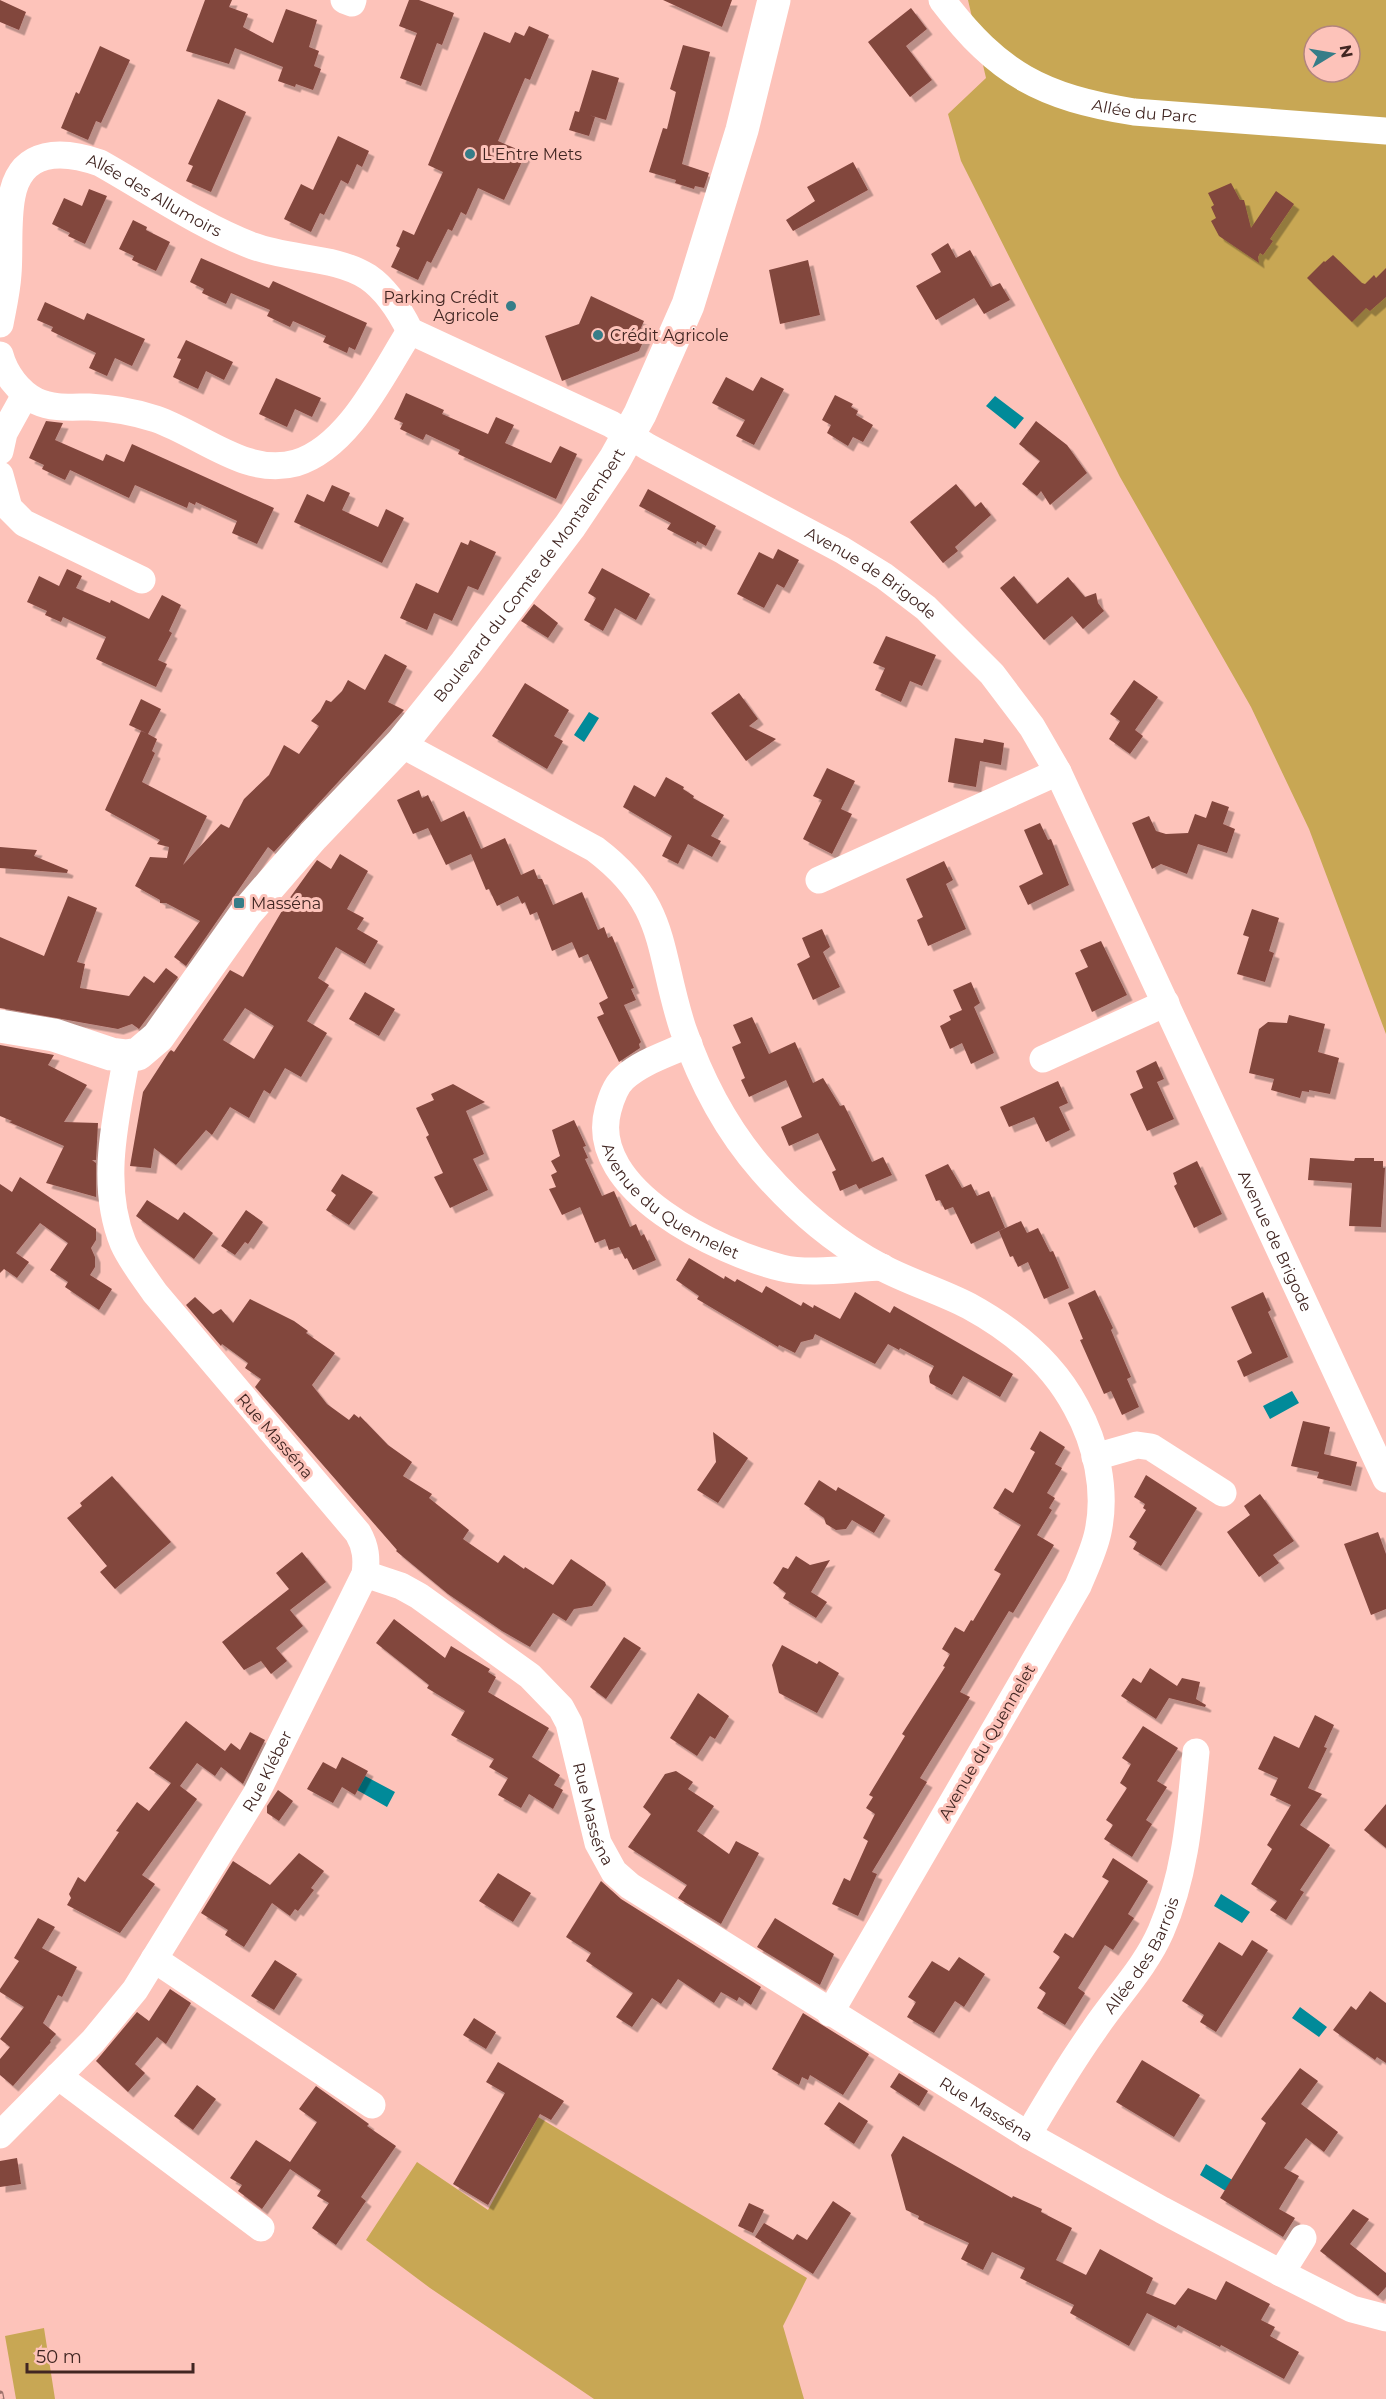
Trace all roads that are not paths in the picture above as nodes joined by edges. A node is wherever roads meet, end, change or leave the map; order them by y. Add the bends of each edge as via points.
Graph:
1 (344, 0) edge
2 (353, 0) edge
3 (774, 0) edge
4 (942, 0) edge
5 (1386, 132) edge
6 (0, 324) edge
7 (410, 331) junction
8 (0, 355) edge
9 (25, 394) junction
10 (629, 435) junction
11 (0, 451) edge
12 (0, 475) edge
13 (142, 580) dead end
14 (400, 744) junction
15 (1058, 772) junction
16 (819, 880) dead end
17 (1166, 1003) junction
18 (0, 1026) edge
19 (689, 1044) junction
20 (128, 1056) junction
21 (1043, 1059) dead end
22 (882, 1267) junction
23 (1095, 1457) junction
24 (1386, 1479) edge
25 (1223, 1493) dead end
26 (365, 1574) junction
27 (1196, 1752) dead end
28 (154, 1959) junction
29 (830, 2013) junction
30 (58, 2076) junction
31 (372, 2105) dead end
32 (0, 2134) edge
33 (1028, 2135) junction
34 (261, 2228) dead end
35 (1303, 2238) dead end
36 (1281, 2273) junction
37 (1386, 2318) edge

1 - 2 street
3 - 10 street, Boulevard du Comte de Montalembert via 742,130 687,305
4 - 5 street, Allée du Parc via 984,51 1013,73 1055,94 1134,111
6 - 7 street, Allée des Allumoirs via 8,274 12,195 24,170 45,156 58,153 100,163 256,248 339,266 368,277 393,302
7 - 9 street via 357,414 328,447 283,466 252,464 177,427 137,413 60,407 37,402
7 - 10 street
8 - 9 street via 9,375
9 - 11 street via 7,427
10 - 14 street, Boulevard du Comte de Montalembert via 551,552
10 - 15 street, Avenue de Brigode via 849,555 926,608 1012,698
12 - 13 street via 9,508 24,523
14 - 19 street, Avenue du Quennelet via 595,849 617,866 646,903 658,930
14 - 20 street, Boulevard du Comte de Montalembert via 258,899 158,1037 138,1054
15 - 16 street
15 - 17 street, Avenue de Brigode
17 - 21 street
17 - 24 street, Avenue de Brigode
18 - 20 street via 54,1035
19 - 22 street, Avenue du Quennelet via 716,1106 760,1168 792,1203 827,1232
19 - 22 street, Avenue du Quennelet via 633,1071 615,1090 605,1119 606,1137 622,1173 674,1223 757,1261 802,1270
20 - 26 street, Rue Masséna via 111,1171 112,1201 124,1243 155,1293 358,1533 367,1558
22 - 23 street, Avenue du Quennelet via 967,1305 1030,1348 1075,1405
23 - 25 street via 1137,1445 1151,1447
23 - 29 street, Avenue du Quennelet via 1100,1506 1098,1532 1078,1586
26 - 28 street, Rue Kléber via 256,1794
26 - 29 street, Rue Masséna via 419,1596 530,1676 561,1707 569,1724 598,1843 614,1872
27 - 33 street, Allée des Barrois via 1182,1869 1161,1932 1138,1971 1075,2057
28 - 30 street, Rue Kléber via 115,2015
28 - 31 street
29 - 33 street, Rue Masséna
30 - 32 street, Rue Kléber
30 - 34 street
33 - 36 street, Rue Masséna
35 - 36 street
36 - 37 street, Rue Masséna via 1353,2309

